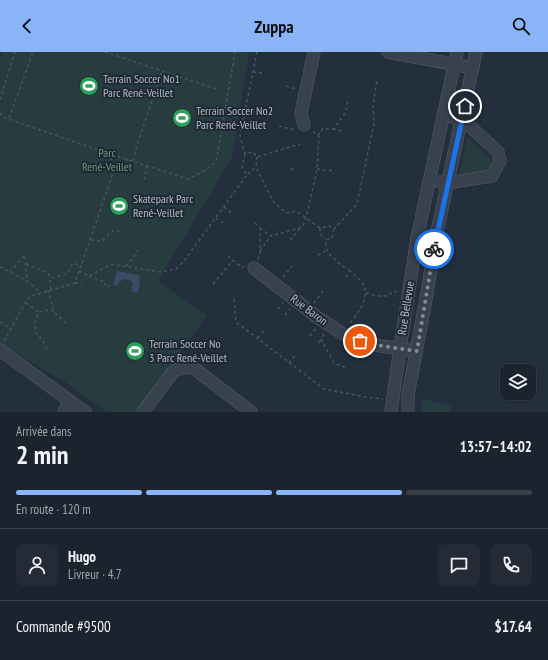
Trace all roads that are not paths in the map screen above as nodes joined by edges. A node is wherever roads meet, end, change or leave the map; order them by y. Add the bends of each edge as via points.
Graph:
1 (314, 52) edge
2 (388, 52) edge
3 (476, 52) edge
4 (455, 58) edge
5 (473, 68) junction
6 (443, 115) junction
7 (462, 119) junction
8 (300, 128) road end
9 (429, 181) junction
10 (447, 183) junction
11 (417, 238) junction
12 (435, 241) junction
13 (254, 268) road end
14 (1, 346) edge
15 (400, 348) junction
16 (417, 351) junction
17 (70, 401) junction
18 (64, 412) edge
19 (86, 412) edge
20 (143, 412) edge
21 (251, 412) edge
22 (391, 412) edge
23 (408, 412) edge

1 - 8 street
2 - 4 street
3 - 5 street, Rue Bellevue
4 - 5 street
4 - 6 street, Rue Bellevue
5 - 7 street, Rue Bellevue
6 - 7 street
6 - 9 street, Rue Bellevue
7 - 10 street, Rue Bellevue
7 - 10 street via 498,152 500,161 492,176
9 - 10 street
9 - 11 street, Rue Bellevue
10 - 12 street, Rue Bellevue
11 - 12 street
11 - 15 street, Rue Bellevue
12 - 16 street, Rue Bellevue
13 - 15 street, Rue Baron via 343,334 368,344
14 - 17 street
15 - 16 street, Rue Baron
15 - 22 street, Rue Bellevue
16 - 23 street, Rue Bellevue via 408,396
17 - 18 street
17 - 19 street
20 - 21 street via 174,372 186,367 195,369

